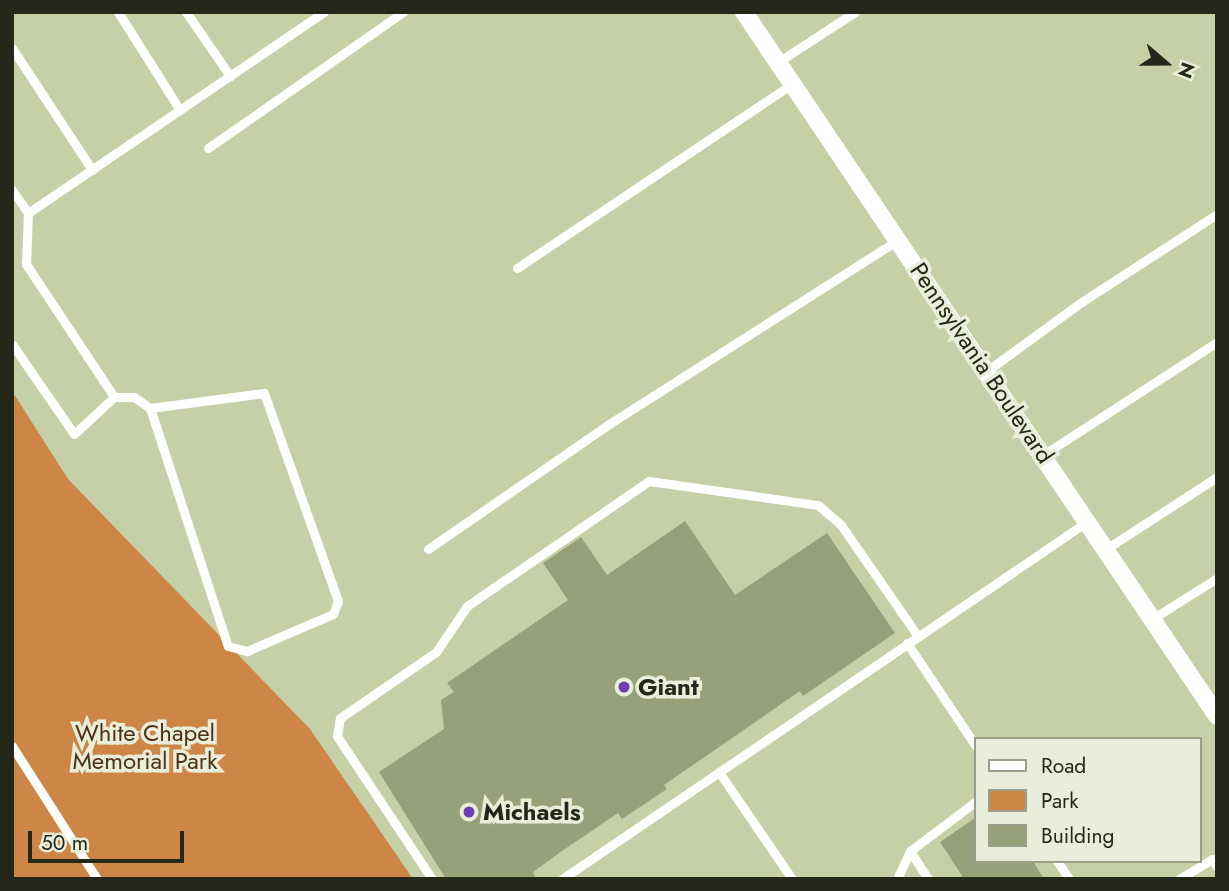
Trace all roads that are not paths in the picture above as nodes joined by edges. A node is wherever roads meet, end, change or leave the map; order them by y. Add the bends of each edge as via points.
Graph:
1 (118, 12) edge
2 (186, 12) edge
3 (324, 12) edge
4 (403, 12) edge
5 (744, 12) edge
6 (855, 12) edge
7 (12, 48) edge
8 (778, 62) junction
9 (230, 76) junction
10 (792, 83) junction
11 (180, 110) junction
12 (208, 148) dead end
13 (92, 170) junction
14 (12, 190) edge
15 (28, 213) junction
16 (1217, 214) edge
17 (898, 240) junction
18 (517, 268) dead end
19 (1217, 342) edge
20 (12, 344) edge
21 (987, 372) junction
22 (114, 397) junction
23 (150, 408) junction
24 (1043, 455) junction
25 (1217, 477) edge
26 (1088, 521) junction
27 (428, 548) dead end
28 (1106, 548) junction
29 (1217, 578) edge
30 (1152, 619) junction
31 (918, 636) junction
32 (907, 643) junction
33 (1216, 713) edge
34 (974, 744) edge
35 (12, 746) edge
36 (719, 772) junction
37 (974, 803) edge
38 (909, 851) junction
39 (1058, 863) edge
40 (1217, 867) edge
41 (97, 879) edge
42 (432, 879) edge
43 (562, 879) edge
44 (792, 879) edge
45 (897, 879) edge
46 (928, 879) edge
47 (1069, 879) edge
48 (1179, 879) edge

1 - 11 lane
2 - 9 lane
3 - 9 lane
4 - 12 lane
5 - 8 street, Pennsylvania Boulevard
6 - 8 lane
7 - 13 lane
8 - 10 street, Pennsylvania Boulevard
9 - 11 lane
10 - 17 street, Pennsylvania Boulevard
10 - 18 lane
11 - 13 lane
13 - 15 lane
14 - 15 lane
15 - 22 lane via 26,264
16 - 21 lane via 1080,303
17 - 21 street, Pennsylvania Boulevard
17 - 27 lane via 609,424
19 - 24 lane
20 - 22 lane via 74,434
21 - 24 street, Pennsylvania Boulevard
22 - 23 lane via 134,397
23 - 23 lane via 228,646 247,651 333,614 338,601 267,397 259,392
24 - 26 street, Pennsylvania Boulevard
25 - 28 lane
26 - 28 street, Pennsylvania Boulevard
26 - 31 lane
28 - 30 street, Pennsylvania Boulevard
29 - 30 lane
30 - 33 street, Pennsylvania Boulevard
31 - 32 lane
31 - 42 lane via 841,525 818,505 649,481 467,606 436,652 340,718 337,736
32 - 34 lane
32 - 36 lane
35 - 41 lane
36 - 43 lane
36 - 44 lane
37 - 38 lane
38 - 45 lane
38 - 46 lane
39 - 47 lane
40 - 48 lane via 1212,859

